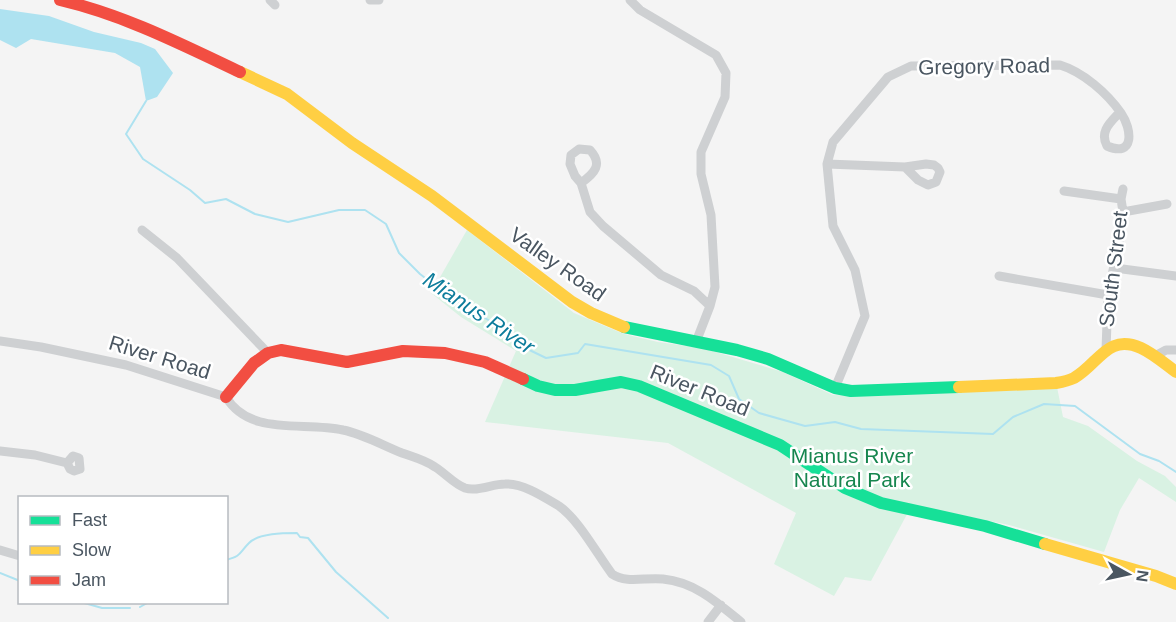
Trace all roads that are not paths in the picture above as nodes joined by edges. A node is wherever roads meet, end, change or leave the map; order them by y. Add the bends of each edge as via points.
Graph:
1 (60, 0) edge
2 (370, 0) edge
3 (379, 0) edge
4 (630, 0) edge
5 (1120, 112) dead end
6 (827, 164) junction
7 (905, 166) dead end
8 (581, 183) dead end
9 (1064, 191) dead end
10 (1167, 204) dead end
11 (1123, 212) junction
12 (142, 230) dead end
13 (1115, 268) junction
14 (999, 276) dead end
15 (1176, 276) edge
16 (1108, 295) junction
17 (710, 306) junction
18 (0, 341) edge
19 (696, 342) junction
20 (1106, 350) junction
21 (1176, 350) edge
22 (268, 353) junction
23 (1155, 357) junction
24 (1176, 372) edge
25 (835, 388) junction
26 (225, 397) junction
27 (0, 451) edge
28 (67, 463) dead end
29 (0, 550) edge
30 (18, 555) edge
31 (1176, 584) edge
32 (721, 605) junction
33 (710, 621) edge
34 (741, 622) edge

1 - 19 street, Valley Road via 152,30 287,94 432,196 572,302 630,330
2 - 3 street
4 - 17 street via 640,10 716,55 726,74 725,97 701,152 701,174 711,215 715,287
5 - 6 street, Gregory Road via 1076,69 1060,65 911,66 888,77 833,142
6 - 7 street
6 - 25 street, Gregory Road via 834,226 855,270 865,316
8 - 17 street via 590,212 603,226 661,275 694,291
9 - 11 street, South Street via 1122,194
10 - 11 street
11 - 13 street, South Street
12 - 22 street via 177,258
13 - 15 street
13 - 16 street, South Street
14 - 16 street
16 - 20 street, South Street
17 - 19 street
18 - 26 street, River Road via 126,365
19 - 25 street, Valley Road via 768,359
20 - 23 street via 1128,343
20 - 25 street, Valley Road via 1078,375 1056,383 851,392
21 - 23 street via 1166,350
22 - 26 street, River Road via 254,363
22 - 31 street, River Road via 292,351 347,362 403,351 445,352 485,362 555,390 621,382 639,386 780,445 845,488 881,503 985,526
23 - 24 street
26 - 32 street via 241,414 262,423 357,434 434,466 462,488 505,484 536,493 568,513 620,580 673,581 712,596
27 - 28 street
29 - 30 street
32 - 33 street
32 - 34 street

